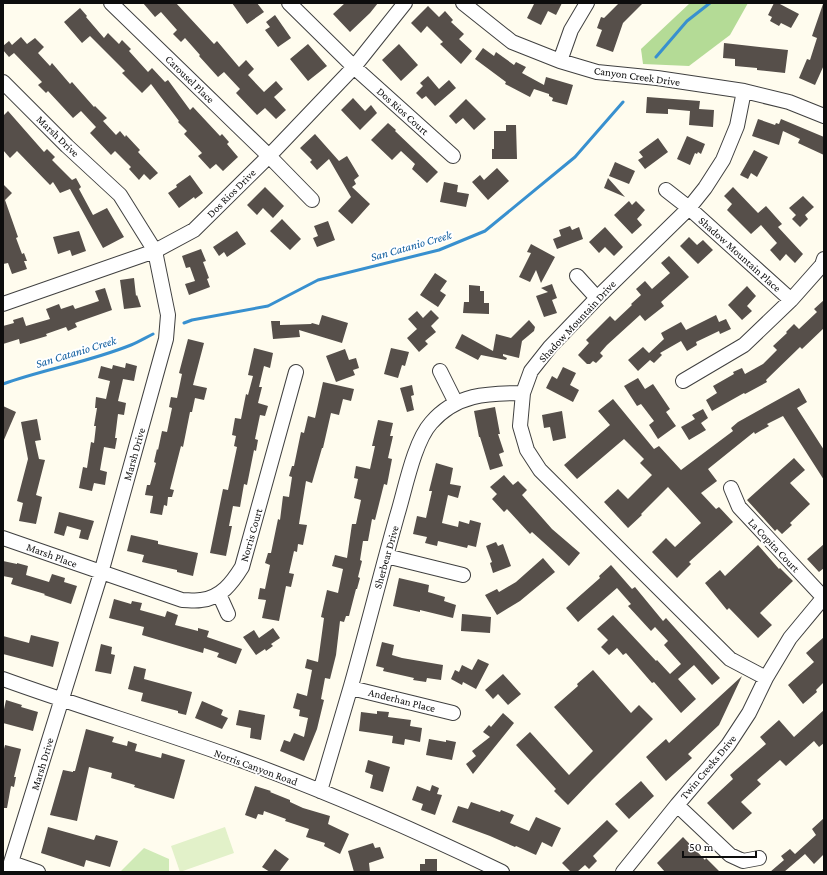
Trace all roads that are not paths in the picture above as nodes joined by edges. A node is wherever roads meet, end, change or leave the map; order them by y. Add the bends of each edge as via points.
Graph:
1 (111, 3) edge
2 (288, 3) edge
3 (405, 3) edge
4 (463, 3) edge
5 (587, 3) edge
6 (560, 61) junction
7 (354, 67) junction
8 (3, 82) edge
9 (744, 91) junction
10 (824, 116) edge
11 (269, 156) junction
12 (453, 156) dead end
13 (666, 190) dead end
14 (312, 200) dead end
15 (689, 208) junction
16 (155, 250) junction
17 (824, 259) edge
18 (577, 276) dead end
19 (597, 298) junction
20 (791, 300) junction
21 (3, 304) edge
22 (440, 371) dead end
23 (296, 372) dead end
24 (683, 381) dead end
25 (523, 394) junction
26 (456, 403) junction
27 (731, 488) dead end
28 (3, 538) edge
29 (386, 556) junction
30 (101, 572) junction
31 (463, 576) dead end
32 (219, 594) junction
33 (824, 598) edge
34 (228, 614) dead end
35 (766, 678) junction
36 (3, 680) edge
37 (351, 688) junction
38 (62, 700) junction
39 (453, 713) dead end
40 (320, 791) junction
41 (677, 805) junction
42 (759, 858) dead end
43 (10, 868) edge
44 (38, 872) edge
45 (502, 872) edge
46 (623, 872) edge

1 - 11 street, Carousel Place
2 - 7 street, Dos Rios Court
3 - 7 street, Dos Rios Drive
4 - 6 street, Canyon Creek Drive via 512,42
5 - 6 street via 571,30
6 - 9 street, Canyon Creek Drive via 597,72
7 - 11 street, Dos Rios Drive
7 - 12 street, Dos Rios Court
8 - 16 street, Marsh Drive via 120,195
9 - 10 street, Canyon Creek Drive via 789,102
9 - 15 street, Shadow Mountain Drive via 737,126 723,160
11 - 14 street, Carousel Place
11 - 16 street, Dos Rios Drive via 194,230
13 - 15 street, Shadow Mountain Place
15 - 19 street, Shadow Mountain Drive
15 - 20 street, Shadow Mountain Place
16 - 21 street, Dos Rios Drive
16 - 30 street, Marsh Drive via 168,315 166,339
17 - 20 street via 822,265
18 - 19 street
19 - 25 street, Shadow Mountain Drive via 550,347 531,371
20 - 24 street via 744,345
22 - 26 street
23 - 32 street, Norris Court via 242,567 232,583
25 - 26 street, Sherbear Drive via 494,393
25 - 35 street, Shadow Mountain Drive via 520,426 526,450 540,470 730,659
26 - 29 street, Sherbear Drive via 430,424 419,443
27 - 33 street, La Copita Court via 739,507
28 - 30 street, Marsh Place
29 - 31 street
29 - 37 street, Sherbear Drive
30 - 32 street, Norris Court via 182,600 202,600
30 - 38 street, Marsh Drive
32 - 34 street
33 - 35 street, Twin Creeks Drive via 790,638
35 - 41 street, Twin Creeks Drive via 749,713 728,745
36 - 38 street, Norris Canyon Road
37 - 39 street, Anderhan Place
37 - 40 street, Sherbear Drive
38 - 40 street, Norris Canyon Road via 235,758
38 - 43 street, Marsh Drive
40 - 45 street, Norris Canyon Road
41 - 42 street via 730,855 743,862
41 - 46 street, Twin Creeks Drive
43 - 44 street

